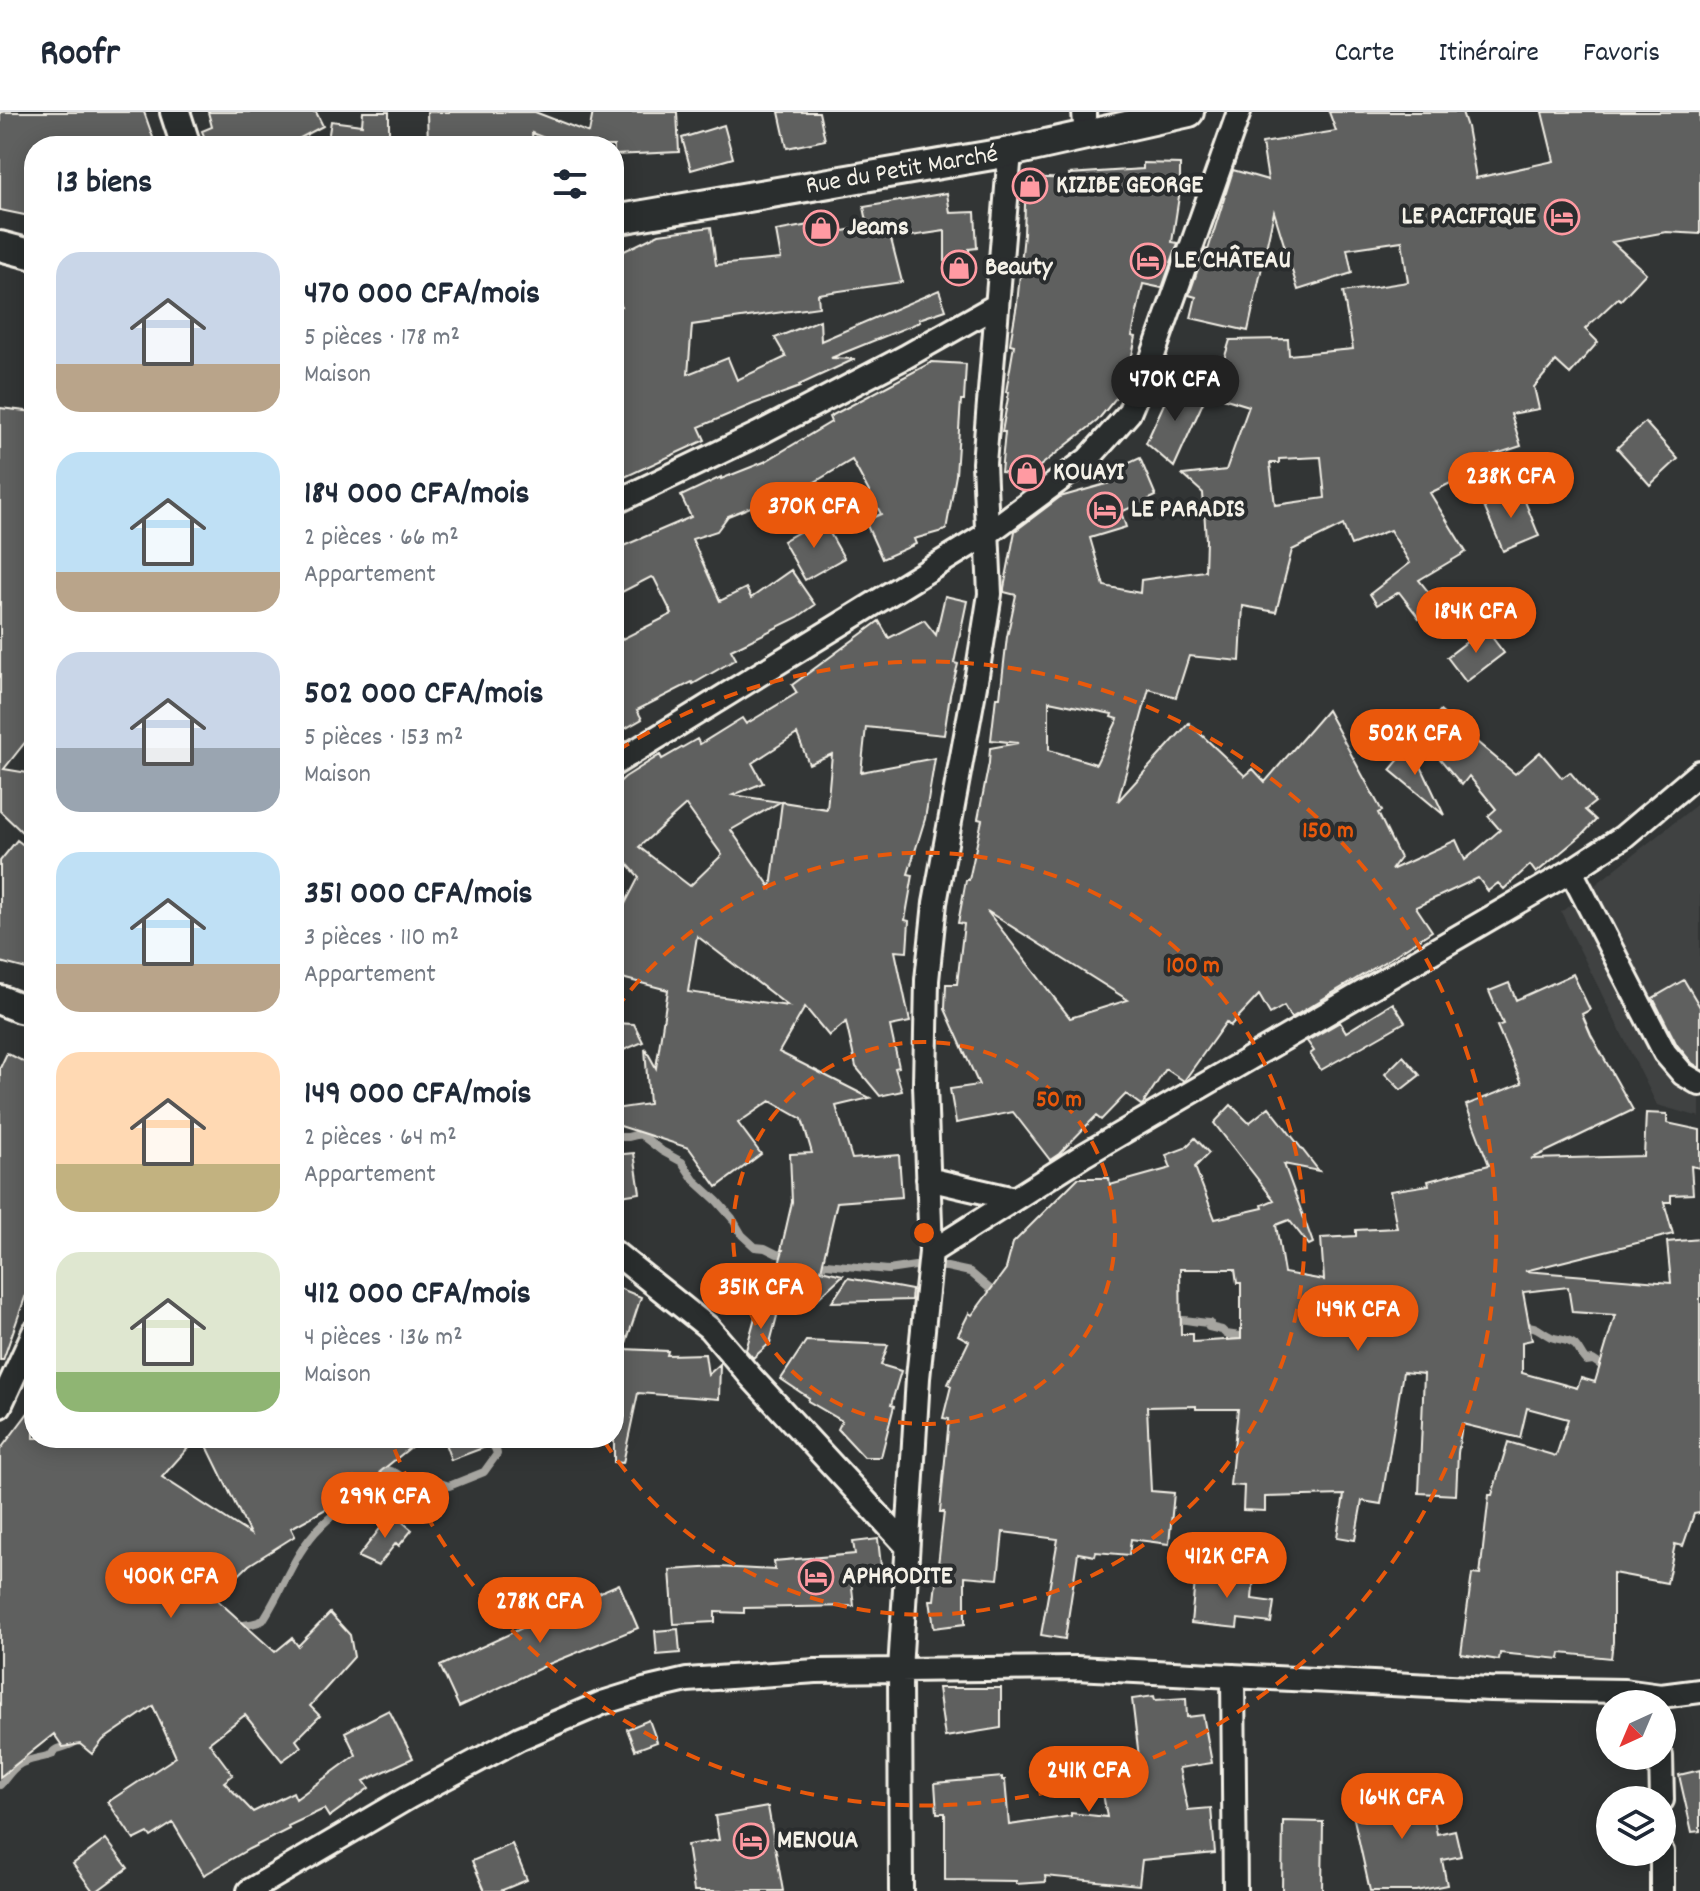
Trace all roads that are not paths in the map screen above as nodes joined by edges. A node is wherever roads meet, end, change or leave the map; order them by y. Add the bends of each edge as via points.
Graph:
1 (175, 112) edge
2 (1189, 112) edge
3 (1239, 112) edge
4 (1085, 124) edge
5 (183, 136) edge
6 (1010, 152) junction
7 (624, 218) edge
8 (0, 246) edge
9 (24, 252) edge
10 (997, 305) junction
11 (624, 498) edge
12 (987, 534) junction
13 (624, 758) edge
14 (1700, 772) edge
15 (1571, 871) junction
16 (0, 1000) edge
17 (24, 1009) edge
18 (1700, 1084) edge
19 (928, 1179) junction
20 (1014, 1199) junction
21 (624, 1260) edge
22 (930, 1263) junction
23 (24, 1354) edge
24 (0, 1406) edge
25 (907, 1546) junction
26 (900, 1670) junction
27 (1233, 1676) junction
28 (1596, 1691) edge
29 (1700, 1691) edge
30 (1676, 1697) edge
31 (1662, 1866) edge
32 (249, 1891) edge
33 (901, 1891) edge
34 (1235, 1891) edge
35 (1662, 1891) edge

1 - 5 street
2 - 4 street, Rue du Petit Marché
3 - 12 street via 1129,413 1088,459
4 - 6 street, Rue du Petit Marché
6 - 7 street, Rue du Petit Marché
6 - 10 street
8 - 9 street
10 - 11 street via 758,434
10 - 12 street via 984,463
12 - 13 street
12 - 19 street via 990,594 935,903 927,980
14 - 15 street via 1623,837
15 - 18 street via 1665,1053
15 - 20 street
16 - 17 street
19 - 20 street
19 - 22 street
20 - 22 street
21 - 25 street via 709,1328
22 - 25 street
23 - 24 street
25 - 26 street
26 - 27 street via 1076,1668
26 - 32 street via 687,1680 602,1703 520,1738 409,1797
26 - 33 street
27 - 28 street
27 - 34 street
29 - 30 street
31 - 35 street

